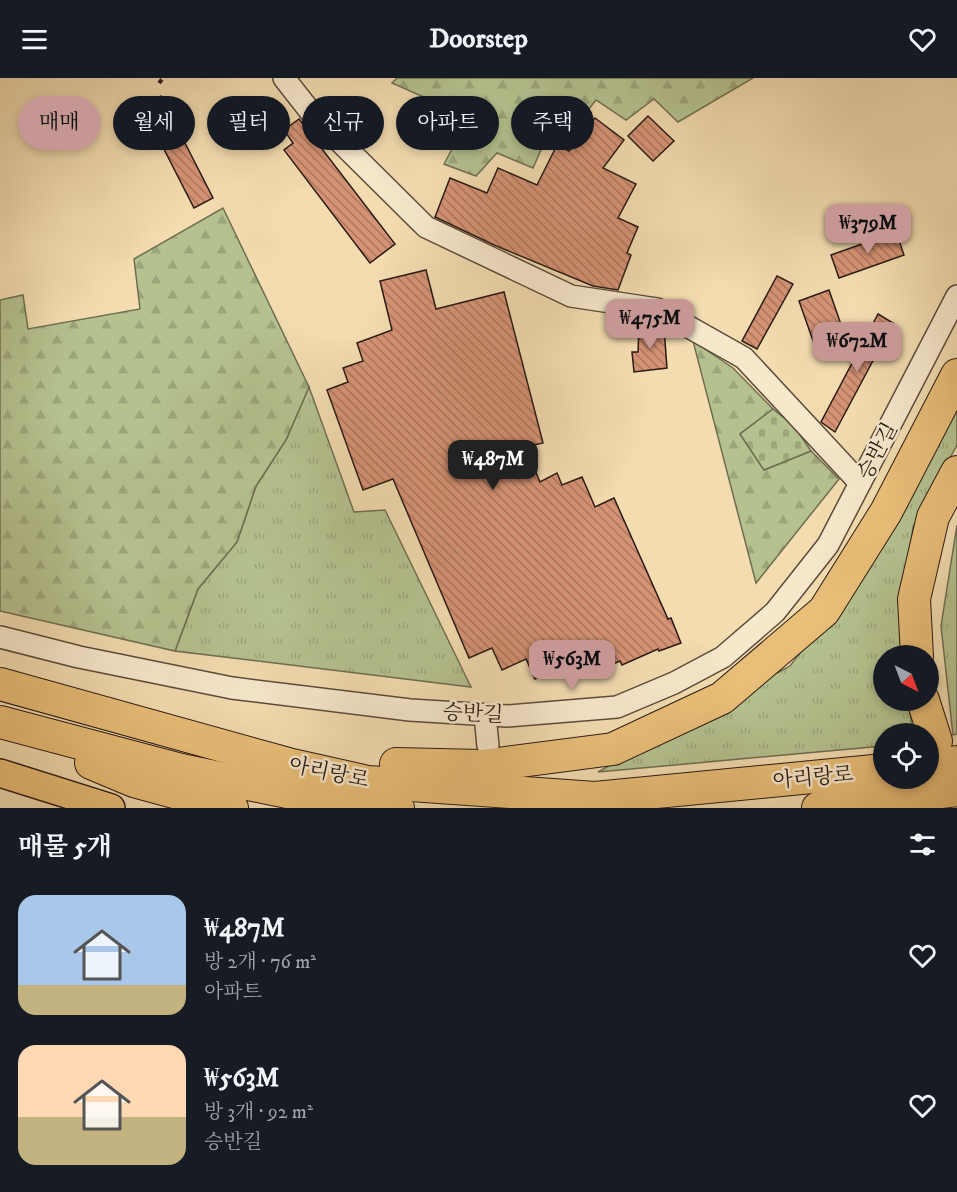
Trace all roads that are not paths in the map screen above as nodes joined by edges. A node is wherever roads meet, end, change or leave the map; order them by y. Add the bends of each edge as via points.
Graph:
1 (285, 78) edge
2 (957, 296) edge
3 (957, 375) edge
4 (957, 472) edge
5 (860, 483) junction
6 (0, 637) edge
7 (916, 645) edge
8 (0, 684) edge
9 (927, 711) edge
10 (484, 715) junction
11 (0, 722) edge
12 (47, 735) junction
13 (488, 746) dead end
14 (941, 756) edge
15 (314, 770) junction
16 (873, 771) edge
17 (0, 773) edge
18 (957, 790) edge
19 (111, 808) edge
20 (232, 808) edge
21 (398, 808) edge
22 (818, 808) edge

1 - 5 street via 313,115 426,226 571,296 657,309 744,358
2 - 5 street, 승반길
3 - 15 highway via 886,512 824,611 722,698 614,749 482,766 360,765
4 - 7 highway via 933,517 914,599
5 - 10 street, 승반길 via 822,554 775,612 723,657 674,684 617,707
6 - 10 street, 승반길 via 232,688
8 - 15 highway, 아리랑로
9 - 14 highway
10 - 13 street
11 - 12 highway, 아리랑로
12 - 20 highway via 77,757 134,781
12 - 21 highway, 아리랑로 via 294,794
15 - 16 highway, 아리랑로 via 368,782 596,798
17 - 19 main road
18 - 22 highway, 아리랑로

